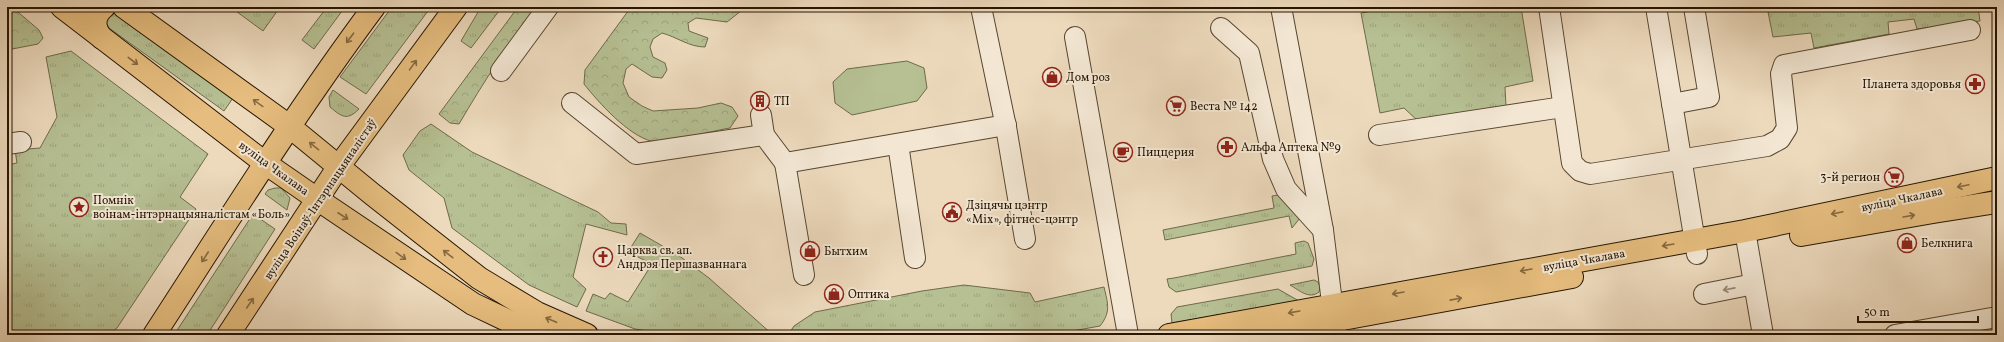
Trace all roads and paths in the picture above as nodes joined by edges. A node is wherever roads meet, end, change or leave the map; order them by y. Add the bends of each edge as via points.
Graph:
1 (63, 7) edge
2 (74, 7) edge
3 (104, 7) edge
4 (124, 7) edge
5 (374, 7) edge
6 (456, 7) edge
7 (548, 7) edge
8 (981, 7) edge
9 (1281, 7) edge
10 (1548, 7) edge
11 (1656, 7) edge
12 (1694, 7) edge
13 (1221, 28) dead end
14 (1970, 30) dead end
15 (1075, 37) dead end
16 (102, 38) junction
17 (501, 71) dead end
18 (572, 103) dead end
19 (1672, 104) junction
20 (1563, 107) junction
21 (761, 115) dead end
22 (1006, 125) junction
23 (290, 126) junction
24 (764, 135) junction
25 (1379, 135) dead end
26 (898, 144) junction
27 (1682, 160) junction
28 (265, 162) junction
29 (785, 163) junction
30 (339, 166) junction
31 (1997, 178) edge
32 (317, 199) junction
33 (1997, 202) edge
34 (1884, 212) junction
35 (1323, 230) junction
36 (1746, 238) junction
37 (1025, 239) dead end
38 (1696, 247) junction
39 (915, 258) dead end
40 (804, 275) dead end
41 (1754, 284) junction
42 (1704, 294) dead end
43 (1997, 317) edge
44 (1334, 320) edge
45 (154, 335) edge
46 (228, 335) edge
47 (538, 335) edge
48 (587, 335) edge
49 (1128, 335) edge
50 (1169, 335) edge
51 (1254, 335) edge
52 (1763, 335) edge
53 (1895, 335) edge

1 - 2 main road
1 - 16 main road, вуліца Чкалава
3 - 16 main road via 96,16 95,22
23 -> 4 main road
5 -> 23 main road via 322,77
30 -> 6 main road, вуліца Воінаў-Інтэрнацыяналістаў
7 - 17 lane
8 - 22 lane
9 - 35 lane
10 - 20 lane
11 - 19 lane
12 - 19 lane via 1709,97
13 - 35 lane via 1250,52 1273,159 1286,189
14 - 27 lane via 1784,65 1781,74 1788,128 1780,139 1767,146
15 - 49 lane
16 -> 28 main road, вуліца Чкалава
18 - 24 lane via 636,154
19 - 27 lane
20 - 25 lane
20 - 27 lane via 1572,162 1580,171 1590,174
21 - 24 lane
22 - 26 lane
22 - 37 lane
23 - 28 main road
30 -> 23 main road
24 - 29 lane
26 - 29 lane
26 - 39 lane
27 - 38 lane
28 - 32 main road, вуліца Чкалава
28 -> 45 main road
29 - 40 lane
30 - 32 main road, вуліца Воінаў-Інтэрнацыяналістаў
48 -> 30 main road via 537,313 479,278
31 -> 34 main road, вуліца Чкалава
46 -> 32 main road, вуліца Воінаў-Інтэрнацыяналістаў
32 -> 47 main road, вуліца Чкалава via 473,304
34 -> 33 main road, вуліца Чкалава
34 - 36 main road, вуліца Чкалава
35 - 44 lane
36 - 38 main road, вуліца Чкалава
36 - 41 lane
38 - 44 main road, вуліца Чкалава
41 -> 42 lane
41 - 52 lane
43 - 53 lane
44 -> 50 main road, вуліца Чкалава
44 - 51 main road, вуліца Чкалава

